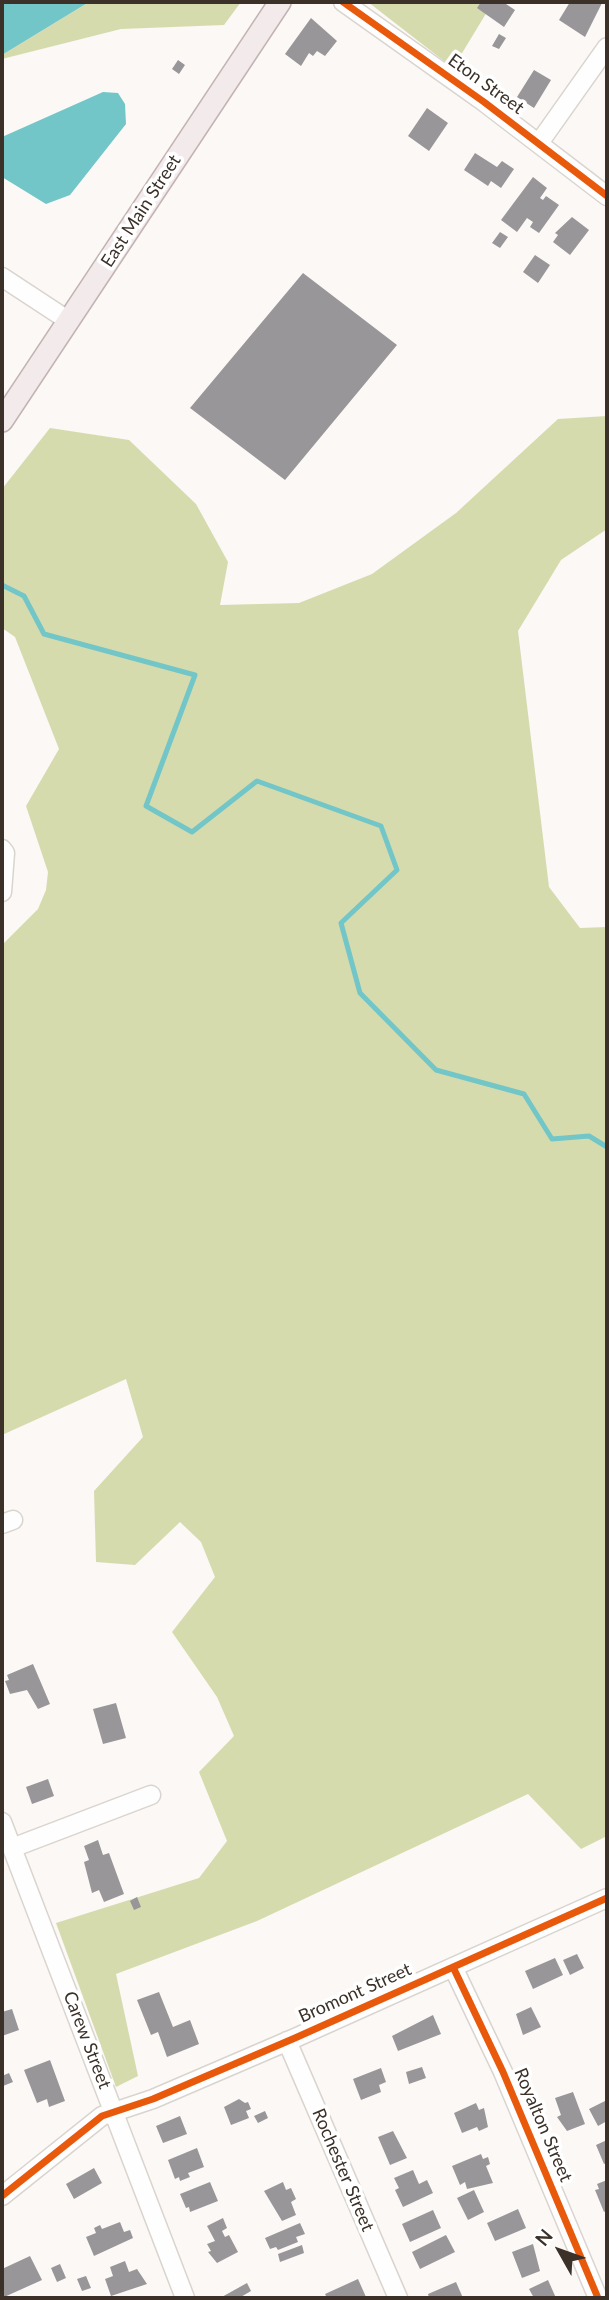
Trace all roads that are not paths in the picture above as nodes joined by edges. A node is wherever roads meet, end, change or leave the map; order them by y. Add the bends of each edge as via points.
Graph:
1 (280, 2) edge
2 (343, 2) edge
3 (607, 47) edge
4 (539, 144) junction
5 (607, 196) edge
6 (3, 282) edge
7 (69, 321) junction
8 (2, 421) edge
9 (2, 849) edge
10 (2, 891) edge
11 (150, 1794) dead end
12 (2, 1822) edge
13 (12, 1848) junction
14 (607, 1898) edge
15 (453, 1967) junction
16 (288, 2041) junction
17 (114, 2111) junction
18 (4, 2192) edge
19 (184, 2298) edge
20 (398, 2298) edge
21 (598, 2298) edge

1 - 7 main road, East Main Street
2 - 4 street, Eton Street
3 - 4 street
4 - 5 street, Eton Street
6 - 7 street
7 - 8 main road, East Main Street
9 - 10 street
11 - 13 street
12 - 13 street, Carew Street
13 - 17 street, Carew Street
14 - 15 street, Bromont Street
15 - 16 street, Bromont Street
15 - 21 street, Royalton Street via 508,2083
16 - 17 street, Bromont Street
16 - 20 street, Rochester Street
17 - 18 street, Bromont Street via 91,2122
17 - 19 street, Carew Street

